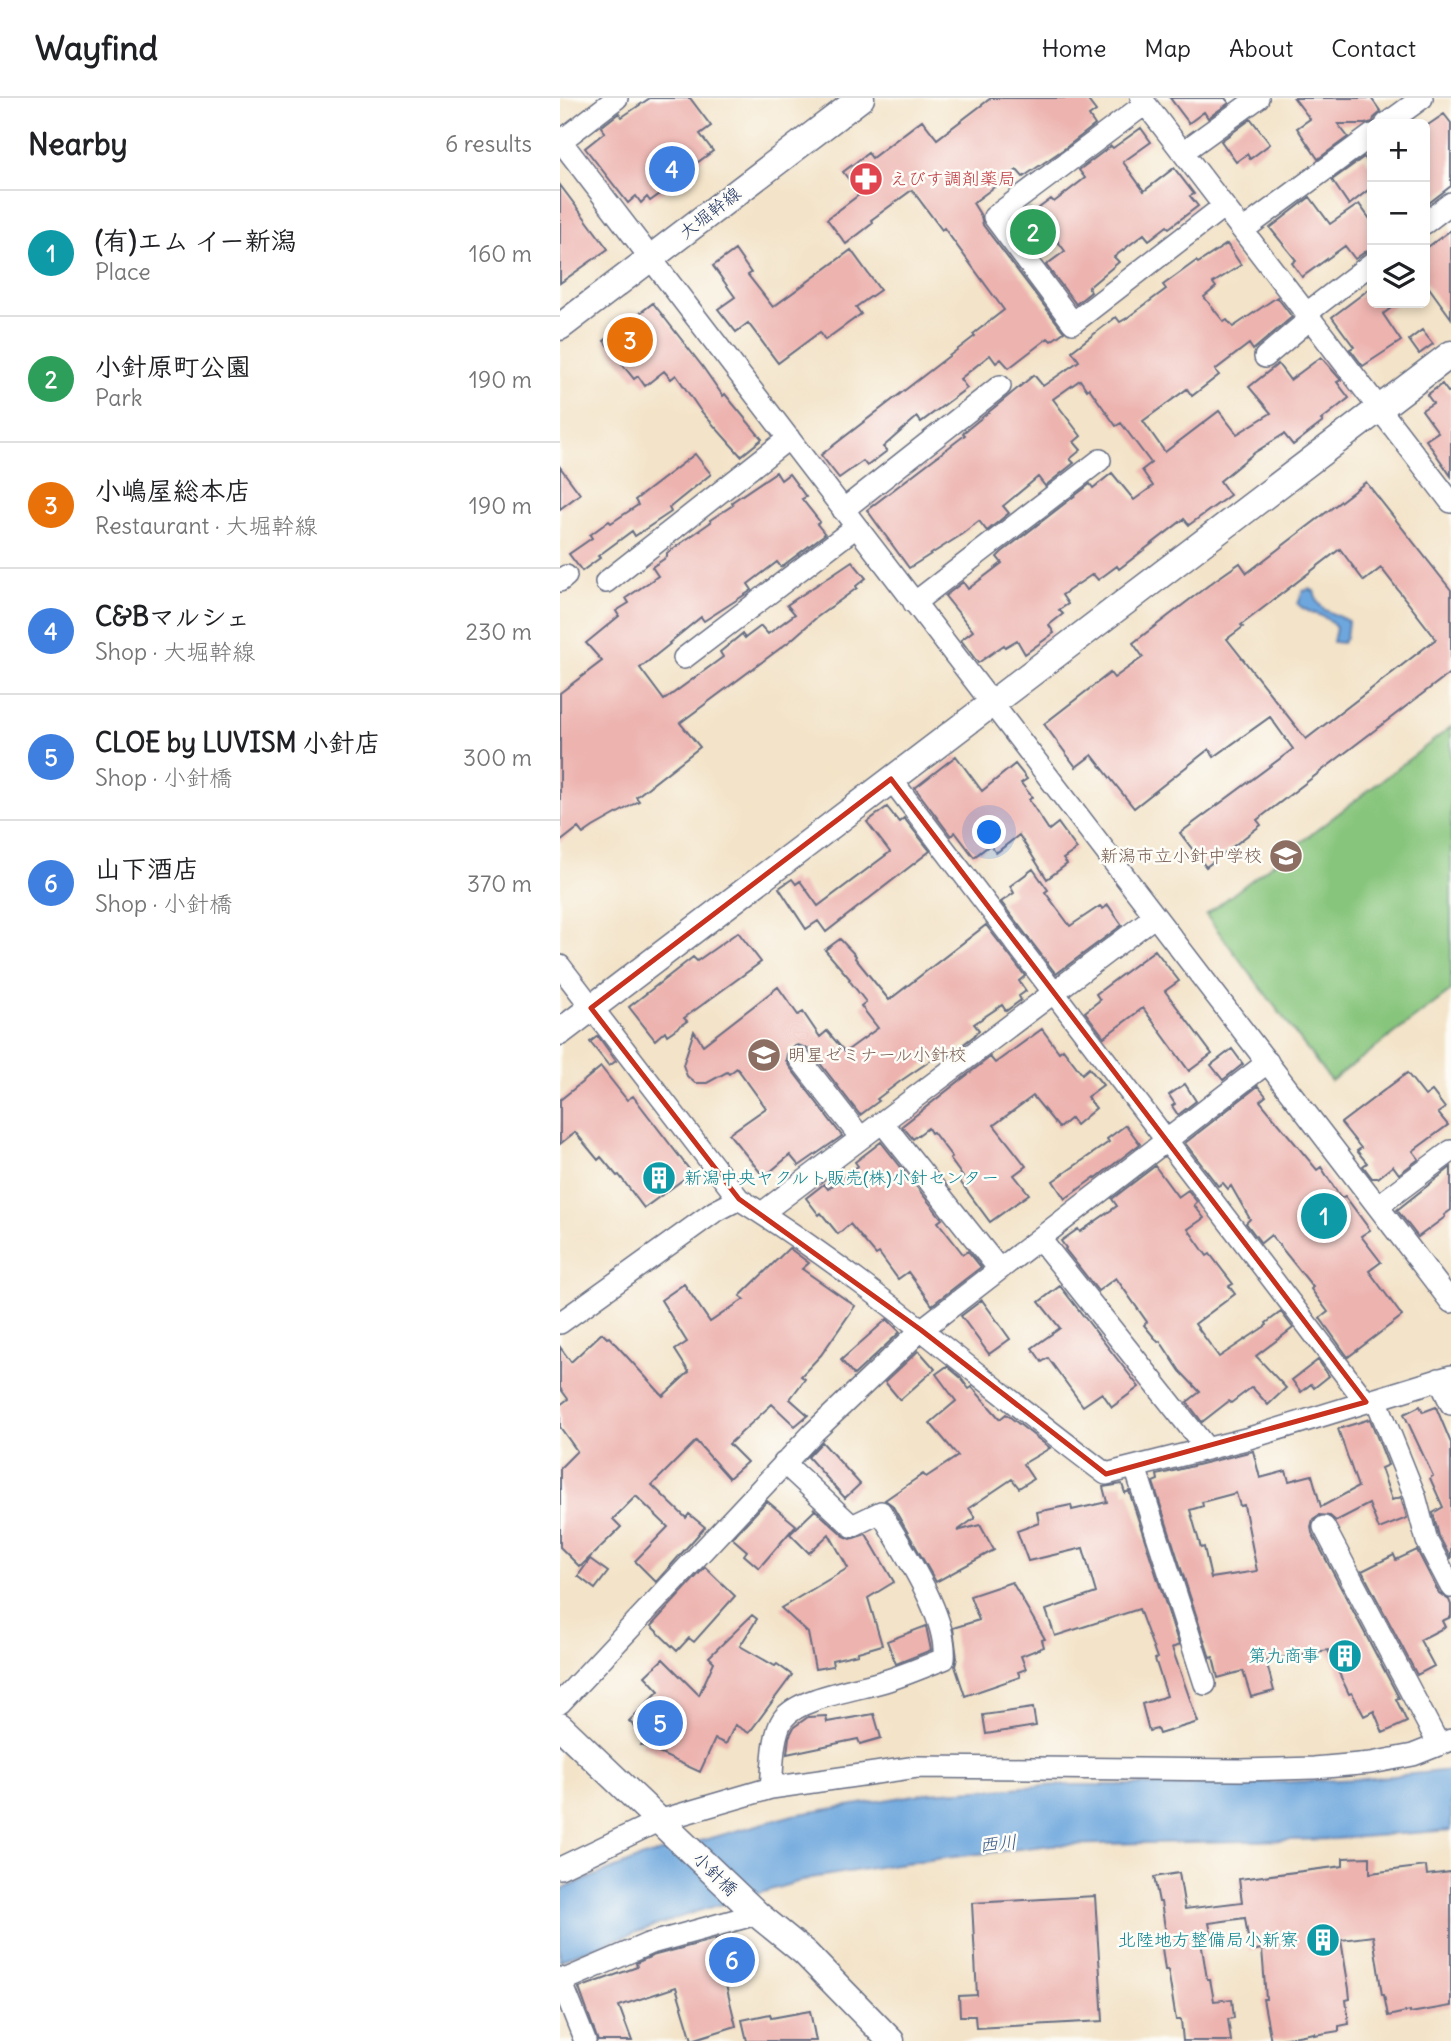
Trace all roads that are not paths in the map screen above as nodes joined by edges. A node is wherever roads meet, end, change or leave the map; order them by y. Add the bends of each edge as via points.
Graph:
1 (617, 98) edge
2 (861, 98) edge
3 (1258, 98) edge
4 (1422, 98) edge
5 (1143, 101) edge
6 (1393, 119) edge
7 (1367, 139) edge
8 (560, 141) edge
9 (1183, 152) junction
10 (1451, 203) edge
11 (1224, 206) junction
12 (1430, 219) edge
13 (1243, 230) junction
14 (652, 258) junction
15 (1367, 267) edge
16 (1309, 316) junction
17 (560, 327) edge
18 (1451, 354) edge
19 (1265, 357) dead end
20 (1000, 386) dead end
21 (1380, 407) junction
22 (789, 438) junction
23 (1100, 460) dead end
24 (1451, 502) edge
25 (850, 518) junction
26 (606, 582) dead end
27 (914, 603) junction
28 (684, 658) dead end
29 (990, 703) junction
30 (891, 779) junction
31 (1155, 916) junction
32 (560, 966) edge
33 (1054, 992) junction
34 (591, 1008) junction
35 (560, 1032) edge
36 (799, 1058) dead end
37 (1268, 1062) junction
38 (882, 1122) junction
39 (861, 1138) junction
40 (1167, 1140) junction
41 (1451, 1151) edge
42 (739, 1199) junction
43 (1378, 1206) junction
44 (762, 1213) junction
45 (1040, 1239) junction
46 (999, 1269) junction
47 (1451, 1302) edge
48 (560, 1323) edge
49 (921, 1330) junction
50 (1445, 1378) edge
51 (1371, 1400) junction
52 (1451, 1404) edge
53 (1207, 1449) junction
54 (784, 1463) junction
55 (1135, 1467) junction
56 (1324, 1527) dead end
57 (1451, 1587) edge
58 (1205, 1684) dead end
59 (560, 1703) edge
60 (560, 1726) edge
61 (1445, 1743) edge
62 (771, 1788) junction
63 (667, 1829) junction
64 (560, 1868) edge
65 (755, 1912) junction
66 (561, 1980) edge
67 (585, 2041) edge
68 (891, 2041) edge

1 - 8 street
2 - 14 street, 大堀幹線
3 - 9 street
4 - 6 street
5 - 9 street
5 - 11 street via 994,217 1073,323
7 - 13 street
8 - 14 street
9 - 11 street
10 - 12 street
11 - 13 street
13 - 16 street
14 - 17 street, 大堀幹線
14 - 22 street
15 - 16 street
16 - 19 street
16 - 21 street
18 - 21 street
20 - 25 street
21 - 24 street
21 - 29 street
22 - 25 street
22 - 26 street
23 - 27 street
25 - 27 street
25 - 28 street
27 - 29 street
29 - 30 street
29 - 31 street
30 - 33 street
30 - 34 street
31 - 33 street
31 - 37 street
32 - 34 street
33 - 38 street
33 - 40 street
34 - 35 street
34 - 42 street
36 - 39 street
37 - 40 street
37 - 43 street
38 - 39 street
38 - 46 street
39 - 44 street
40 - 45 street
40 - 51 street
41 - 43 street
42 - 44 street
42 - 48 street via 714,1212
43 - 47 street
44 - 49 street
45 - 46 street
45 - 53 street
46 - 49 street
49 - 54 street
49 - 55 street via 1106,1474
50 - 51 street
50 - 52 street
51 - 53 street
51 - 57 street via 1415,1496 1427,1541
53 - 55 street
54 - 59 street
54 - 62 street via 852,1526 881,1512 930,1600 945,1646 944,1659 791,1711 777,1735
55 - 58 street
56 - 61 street
60 - 63 street, 小針橋
61 - 62 street via 1413,1755 1314,1768 917,1767
62 - 63 street
63 - 64 street
63 - 65 street, 小針橋
65 - 66 street via 648,1944
65 - 68 street, 小針橋 via 805,1953
66 - 67 street

